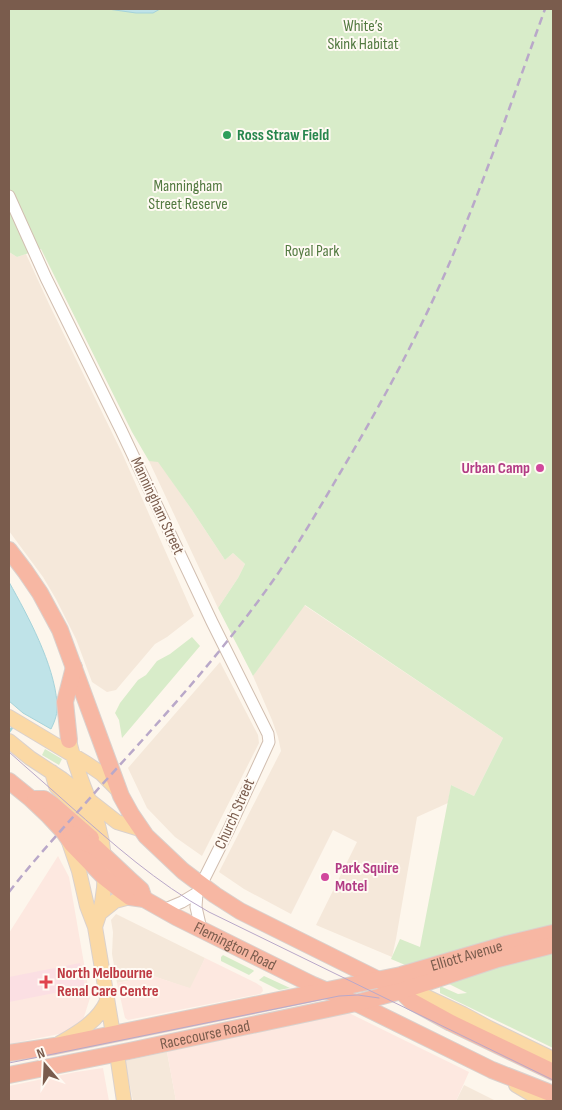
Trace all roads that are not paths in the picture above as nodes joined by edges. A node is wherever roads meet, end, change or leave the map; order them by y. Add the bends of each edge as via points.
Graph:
1 (9, 196) edge
2 (9, 550) edge
3 (74, 667) junction
4 (9, 717) edge
5 (268, 734) joint
6 (9, 741) edge
7 (70, 747) junction
8 (52, 772) junction
9 (9, 781) edge
10 (119, 791) junction
11 (30, 798) junction
12 (89, 800) junction
13 (98, 824) junction
14 (140, 829) junction
15 (66, 836) junction
16 (99, 852) junction
17 (104, 877) junction
18 (199, 888) junction
19 (137, 898) junction
20 (163, 910) junction
21 (100, 913) junction
22 (95, 927) junction
23 (201, 930) junction
24 (553, 932) edge
25 (553, 945) edge
26 (378, 980) junction
27 (326, 990) junction
28 (401, 992) junction
29 (107, 1001) junction
30 (356, 1003) junction
31 (113, 1034) junction
32 (55, 1046) junction
33 (9, 1054) edge
34 (117, 1054) junction
35 (553, 1059) edge
36 (492, 1070) junction
37 (553, 1072) edge
38 (9, 1075) edge
39 (553, 1094) edge
40 (124, 1101) edge
41 (543, 1101) edge

1 - 5 street, Manningham Street
2 - 3 highway via 40,593 60,630
3 - 7 highway via 65,702
3 - 10 highway
4 - 7 main road via 37,734
5 - 18 street, Church Street via 268,742
6 - 8 main road, Flemington Road
7 - 10 main road
7 - 12 main road
8 - 12 main road, Flemington Road
8 - 13 main road via 56,786
9 - 11 highway, Flemington Road
10 - 14 highway
11 - 15 highway, Flemington Road
11 - 16 highway via 44,799 53,804 91,839
12 - 13 main road
12 - 14 main road, Flemington Road via 118,822
13 - 16 main road via 101,836
14 - 18 highway, Flemington Road
15 - 16 highway via 77,836
15 - 17 highway, Flemington Road
15 - 22 main road
16 - 17 main road
16 - 19 highway via 142,890
17 - 19 highway, Flemington Road
17 - 21 main road
18 - 20 street via 182,902
18 - 23 street via 196,907
18 - 26 highway, Flemington Road
19 - 20 highway, Flemington Road
19 - 21 main road via 116,900
20 - 23 highway, Flemington Road
21 - 22 main road
22 - 29 main road
23 - 27 highway, Flemington Road
24 - 26 highway, Elliott Avenue
25 - 28 highway, Elliott Avenue via 492,961
26 - 27 highway, Racecourse Road
26 - 28 highway, Flemington Road
27 - 30 highway, Flemington Road
27 - 31 highway, Racecourse Road
28 - 30 highway, Racecourse Road
28 - 35 main road, Flemington Road via 427,997
28 - 37 highway, Flemington Road via 451,1023
29 - 31 main road
29 - 32 main road via 92,1021
30 - 34 highway, Racecourse Road
30 - 36 highway, Flemington Road
31 - 32 highway, Racecourse Road
31 - 34 highway
32 - 33 highway, Racecourse Road
34 - 38 highway, Racecourse Road
34 - 40 main road
36 - 39 highway, Flemington Road
36 - 41 main road, Flemington Road

